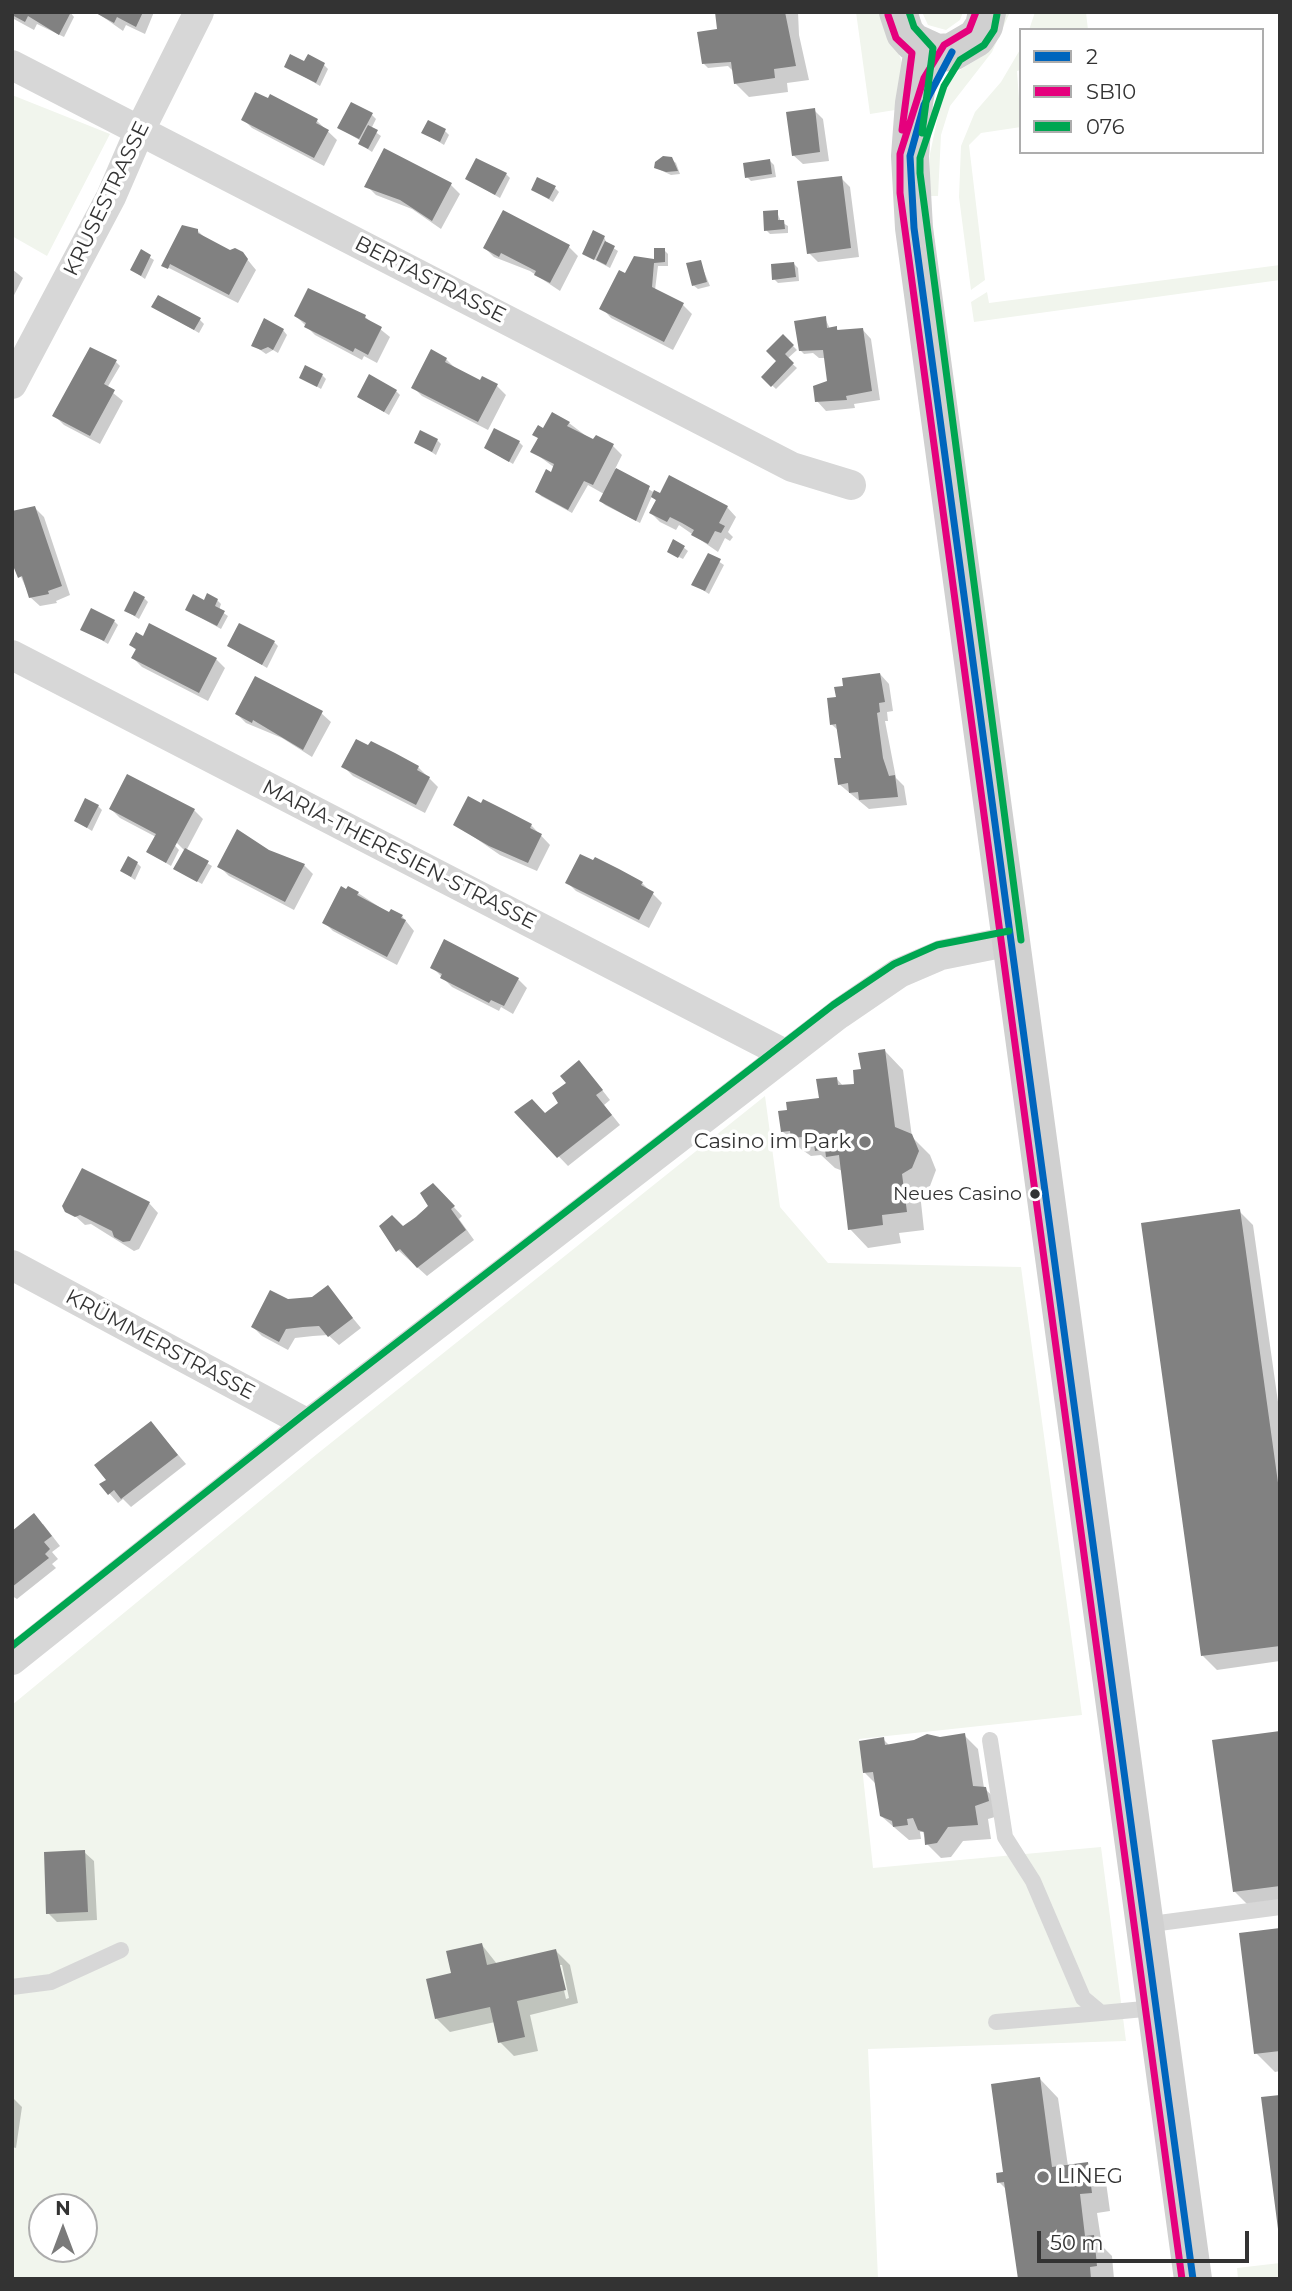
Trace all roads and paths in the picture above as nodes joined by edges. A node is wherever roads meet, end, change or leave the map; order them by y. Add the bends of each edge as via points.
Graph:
1 (199, 12) edge
2 (898, 12) edge
3 (987, 12) edge
4 (938, 51) junction
5 (12, 65) edge
6 (140, 130) junction
7 (12, 384) edge
8 (851, 485) dead end
9 (12, 655) edge
10 (1011, 941) junction
11 (785, 1054) junction
12 (12, 1265) edge
13 (308, 1424) junction
14 (12, 1660) edge
15 (990, 1740) dead end
16 (1280, 1907) edge
17 (1144, 1926) junction
18 (121, 1950) dead end
19 (12, 1987) edge
20 (1155, 2008) junction
21 (1101, 2013) junction
22 (996, 2022) dead end
23 (1192, 2279) edge

1 - 6 street, KRUSESTRASSE
2 - 4 main road via 905,33
3 - 4 main road via 976,38
4 - 10 main road via 910,156 914,228
5 - 6 street, BERTASTRASSE
6 - 7 street, KRUSESTRASSE via 93,233
6 - 8 street, BERTASTRASSE via 792,467
9 - 11 street, MARIA-THERESIEN-STRASSE
10 - 11 street via 941,955 899,973
10 - 17 main road
11 - 13 street
12 - 13 street, KRÜMMERSTRASSE
13 - 14 street
15 - 21 lane via 1005,1837 1033,1881 1083,1998
16 - 17 lane
17 - 20 main road
18 - 19 lane via 51,1982
20 - 21 lane
20 - 23 main road
21 - 22 lane

